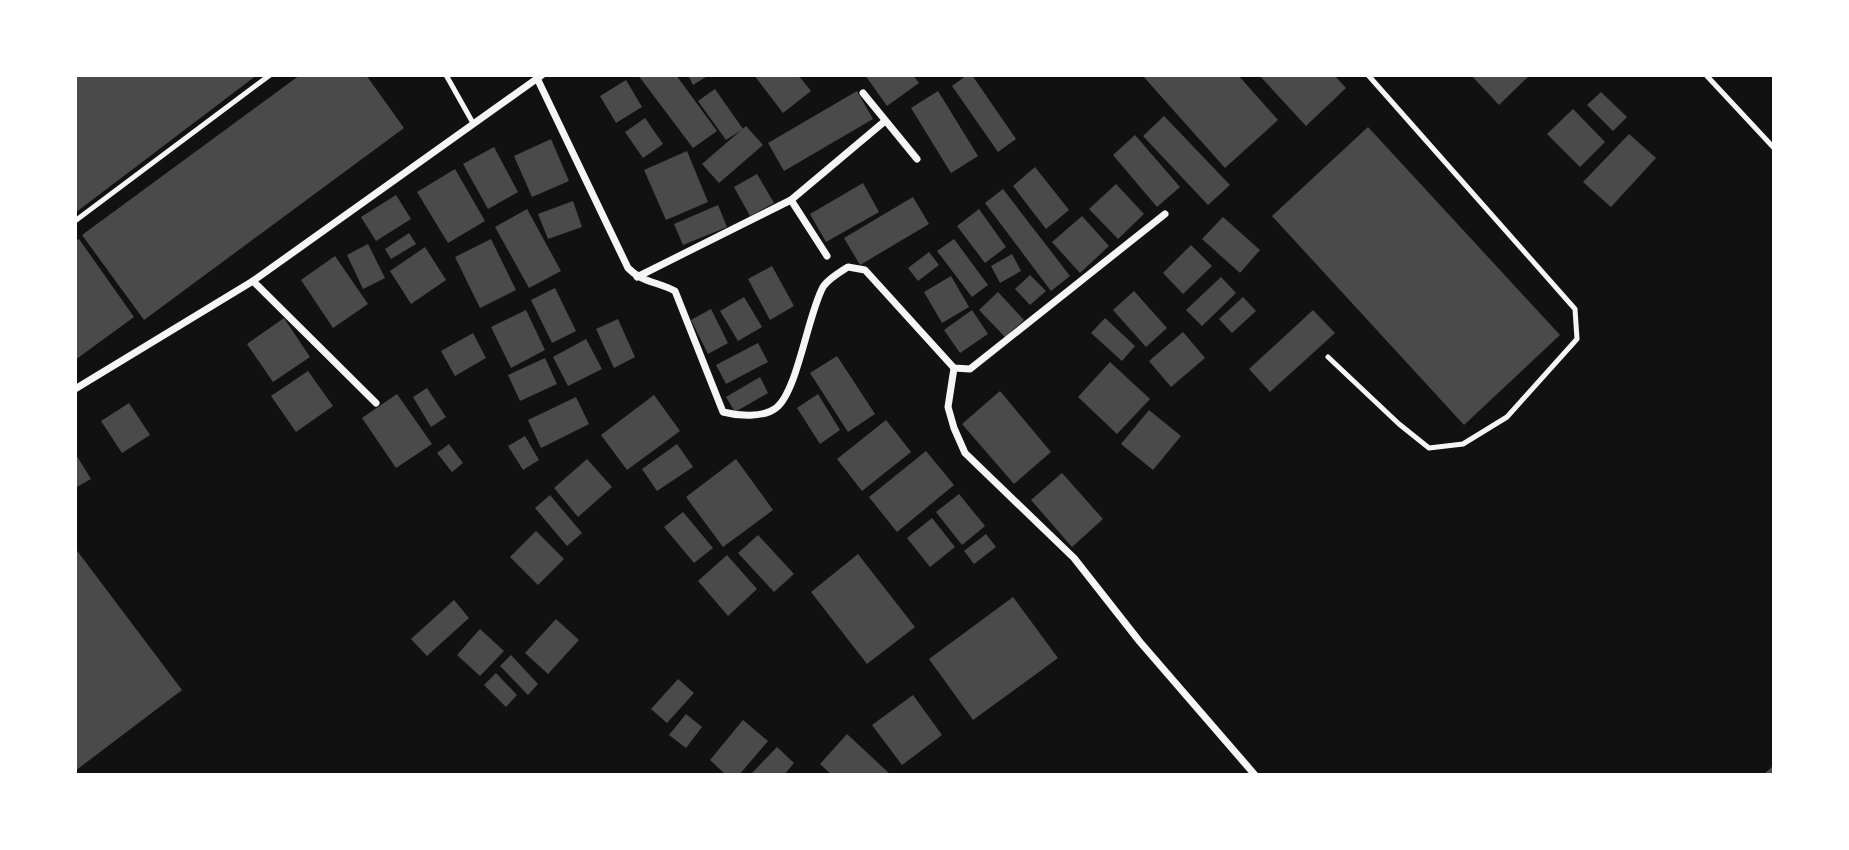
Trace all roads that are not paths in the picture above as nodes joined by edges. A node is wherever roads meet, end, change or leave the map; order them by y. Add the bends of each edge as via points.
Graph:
1 (270, 75) edge
2 (446, 75) edge
3 (1368, 75) edge
4 (1706, 75) edge
5 (540, 77) edge
6 (863, 93) dead end
7 (885, 121) junction
8 (473, 122) junction
9 (1774, 148) edge
10 (917, 159) dead end
11 (791, 200) junction
12 (1166, 214) dead end
13 (75, 221) edge
14 (827, 256) dead end
15 (636, 277) junction
16 (253, 281) junction
17 (1328, 357) dead end
18 (954, 369) junction
19 (75, 389) edge
20 (376, 403) dead end
21 (1255, 775) edge

1 - 13 lane
2 - 8 lane
3 - 17 lane via 1576,309 1577,339 1507,417 1463,444 1429,448
4 - 9 lane
5 - 8 street
5 - 15 street
6 - 7 street
7 - 10 street
7 - 11 street
8 - 16 street
11 - 14 street
11 - 15 street
12 - 18 street via 970,369
15 - 18 street via 676,292 723,412 742,417 775,409 787,394 824,284 848,267 865,270
16 - 19 street
16 - 20 street
18 - 21 street via 948,407 965,453 1074,558

